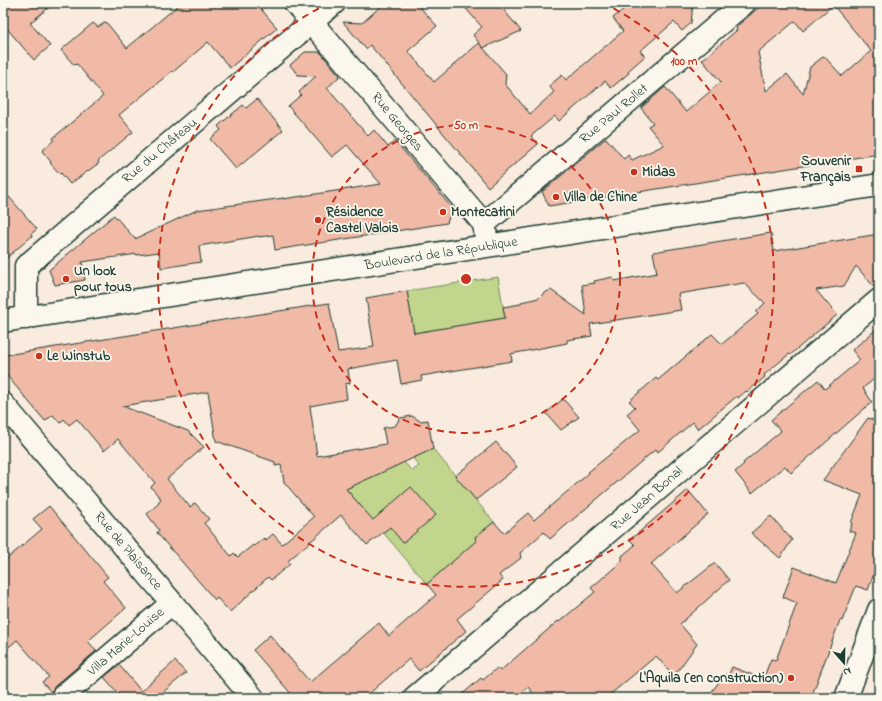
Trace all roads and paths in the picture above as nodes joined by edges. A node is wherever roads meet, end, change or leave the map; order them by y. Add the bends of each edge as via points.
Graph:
1 (295, 3) edge
2 (334, 3) edge
3 (744, 3) edge
4 (311, 22) junction
5 (879, 185) edge
6 (484, 224) junction
7 (487, 246) junction
8 (879, 300) edge
9 (26, 318) junction
10 (3, 322) edge
11 (3, 404) edge
12 (172, 602) junction
13 (879, 610) edge
14 (63, 696) dead end
15 (253, 698) edge
16 (414, 698) edge
17 (846, 698) edge

1 - 4 street, Rue Georges
2 - 4 street, Rue du Château
3 - 6 street, Rue Paul Rollet
4 - 6 street, Rue Georges
4 - 9 street, Rue du Château via 26,266
5 - 7 street, Boulevard de la République
6 - 7 street
7 - 9 street, Boulevard de la République
8 - 16 street, Rue Jean Bonal
9 - 10 street, Boulevard de la République
11 - 12 street, Rue de Plaisance
12 - 14 street, Villa Marie-Louise
12 - 15 street, Rue de Plaisance
13 - 17 street

